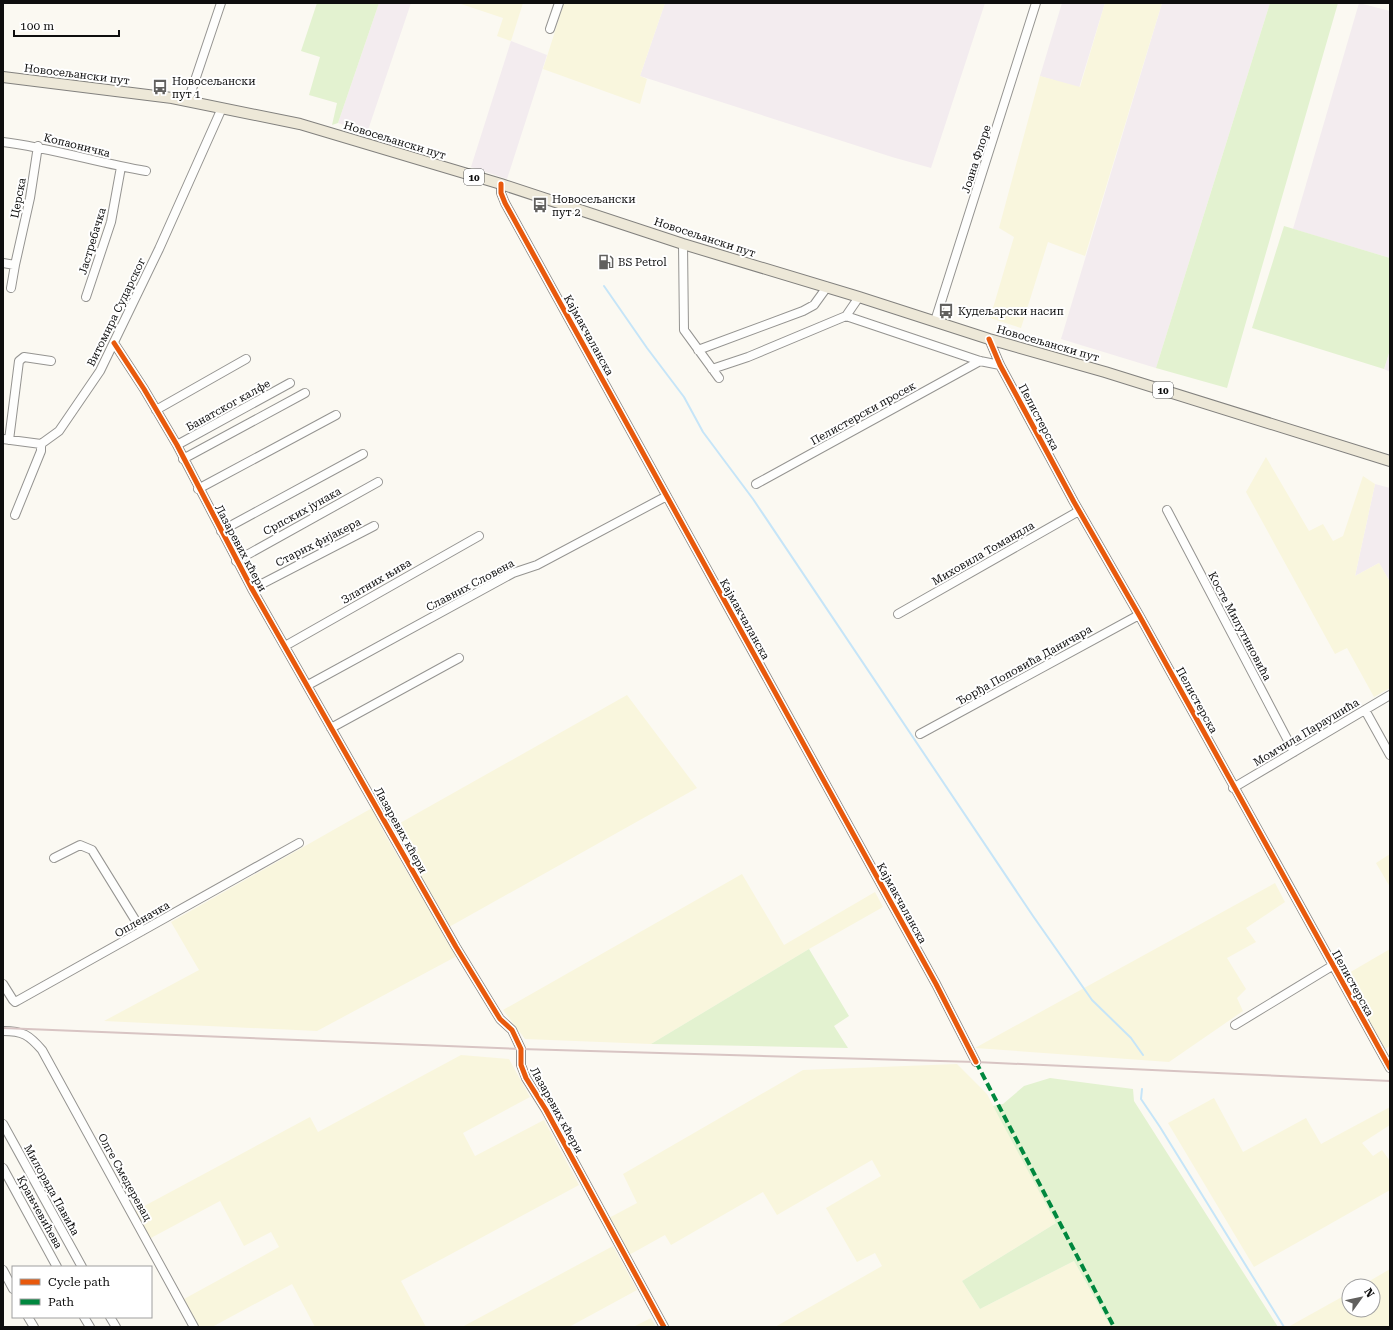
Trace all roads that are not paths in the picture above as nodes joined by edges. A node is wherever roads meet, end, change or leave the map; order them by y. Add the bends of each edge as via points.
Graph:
1 (221, 3) edge
2 (559, 3) edge
3 (1036, 3) edge
4 (550, 29) dead end
5 (3, 76) edge
6 (188, 101) junction
7 (222, 108) junction
8 (3, 142) edge
9 (38, 146) junction
10 (121, 167) junction
11 (146, 170) dead end
12 (501, 184) junction
13 (684, 244) junction
14 (3, 263) edge
15 (15, 265) junction
16 (827, 287) junction
17 (11, 288) dead end
18 (86, 297) dead end
19 (858, 297) junction
20 (846, 316) junction
21 (935, 321) junction
22 (989, 339) junction
23 (114, 343) junction
24 (698, 350) junction
25 (246, 359) dead end
26 (51, 361) dead end
27 (980, 361) junction
28 (1000, 365) junction
29 (712, 368) junction
30 (719, 378) dead end
31 (290, 383) dead end
32 (305, 393) dead end
33 (156, 410) junction
34 (336, 415) dead end
35 (6, 439) edge
36 (41, 444) junction
37 (176, 445) junction
38 (363, 454) dead end
39 (183, 459) junction
40 (1390, 461) edge
41 (378, 482) dead end
42 (756, 484) dead end
43 (198, 489) junction
44 (665, 497) junction
45 (1167, 510) dead end
46 (1079, 512) junction
47 (15, 515) dead end
48 (374, 526) dead end
49 (221, 531) junction
50 (479, 536) dead end
51 (236, 561) junction
52 (252, 590) junction
53 (898, 614) dead end
54 (1139, 615) junction
55 (285, 646) junction
56 (459, 658) dead end
57 (308, 685) junction
58 (1390, 696) edge
59 (1365, 710) junction
60 (331, 728) junction
61 (920, 734) dead end
62 (1294, 752) junction
63 (1390, 755) edge
64 (1233, 788) junction
65 (299, 843) dead end
66 (54, 858) dead end
67 (142, 931) junction
68 (1332, 966) junction
69 (3, 984) edge
70 (1235, 1025) dead end
71 (3, 1031) edge
72 (976, 1062) dead end
73 (1390, 1068) edge
74 (3, 1124) edge
75 (3, 1168) edge
76 (56, 1266) edge
77 (81, 1266) edge
78 (3, 1270) edge
79 (12, 1287) edge
80 (29, 1318) edge
81 (85, 1318) edge
82 (111, 1318) edge
83 (34, 1327) edge
84 (90, 1327) edge
85 (116, 1327) edge
86 (194, 1327) edge
87 (664, 1327) edge

1 - 6 street
2 - 4 street
3 - 21 street, Јоана Флоре
5 - 6 main road, Новосељански пут / 10
6 - 7 main road, Новосељански пут / 10
7 - 12 main road, Новосељански пут / 10 via 300,124
7 - 23 street, Витомира Сударског
8 - 9 street, Копаоничка
9 - 10 street, Копаоничка
9 - 15 street, Церска via 30,198
10 - 11 street, Копаоничка
10 - 18 street, Јастребачка via 111,222
12 - 13 main road, Новосељански пут / 10
12 - 44 street, Кајмакчаланска via 505,203
13 - 16 main road, Новосељански пут / 10
13 - 24 street via 684,327
14 - 15 street
15 - 17 street, Церска
16 - 19 main road, Новосељански пут / 10
16 - 24 street via 814,305 802,311
19 - 20 street
19 - 21 main road, Новосељански пут / 10
20 - 27 street
20 - 29 street
21 - 22 main road, Новосељански пут / 10
22 - 28 street, Пелистерска
22 - 40 main road, Новосељански пут / 10 via 1105,372
23 - 33 street, Лазаревих кћери
23 - 36 street, Витомира Сударског via 100,371 59,431
24 - 29 street
25 - 33 street
26 - 35 street via 24,357 19,361
27 - 28 street
27 - 42 street, Пелистерски просек
28 - 46 street, Пелистерска
29 - 30 street
31 - 37 street, Банатског калфе
32 - 39 street
33 - 37 street, Лазаревих кћери
34 - 43 street
35 - 36 street
36 - 47 street via 41,451
37 - 39 street, Лазаревих кћери
38 - 49 street
39 - 43 street, Лазаревих кћери
41 - 51 street, Српских јунака
43 - 49 street, Лазаревих кћери
44 - 57 street, Славних Словена via 537,566 513,573
44 - 72 street, Кајмакчаланска via 936,984
45 - 62 street, Косте Милутиновића
46 - 53 street, Миховила Томандла
46 - 54 street, Пелистерска
48 - 52 street, Старих фијакера
49 - 51 street, Лазаревих кћери
50 - 55 street, Златних њива
51 - 52 street, Лазаревих кћери
52 - 55 street, Лазаревих кћери
54 - 61 street, Ђорђа Поповића Даничара
54 - 64 street, Пелистерска
55 - 57 street, Лазаревих кћери
56 - 60 street
57 - 60 street, Лазаревих кћери
58 - 59 street, Момчила Параушића
59 - 62 street, Момчила Параушића
59 - 63 street
60 - 87 street, Лазаревих кћери via 484,994 500,1019 515,1034 521,1049 521,1065 526,1078
62 - 64 street, Момчила Параушића
64 - 68 street, Пелистерска
65 - 67 street, Опленачка
66 - 67 street via 80,845 92,850
67 - 69 street, Опленачка via 14,1002
68 - 70 street
68 - 73 street, Пелистерска
71 - 86 street, Олге Смедеревац via 22,1032 33,1039 42,1050
74 - 77 street, Милорада Павића
75 - 76 street, Крањчевићева
78 - 79 street
80 - 83 street
81 - 84 street
82 - 85 street

